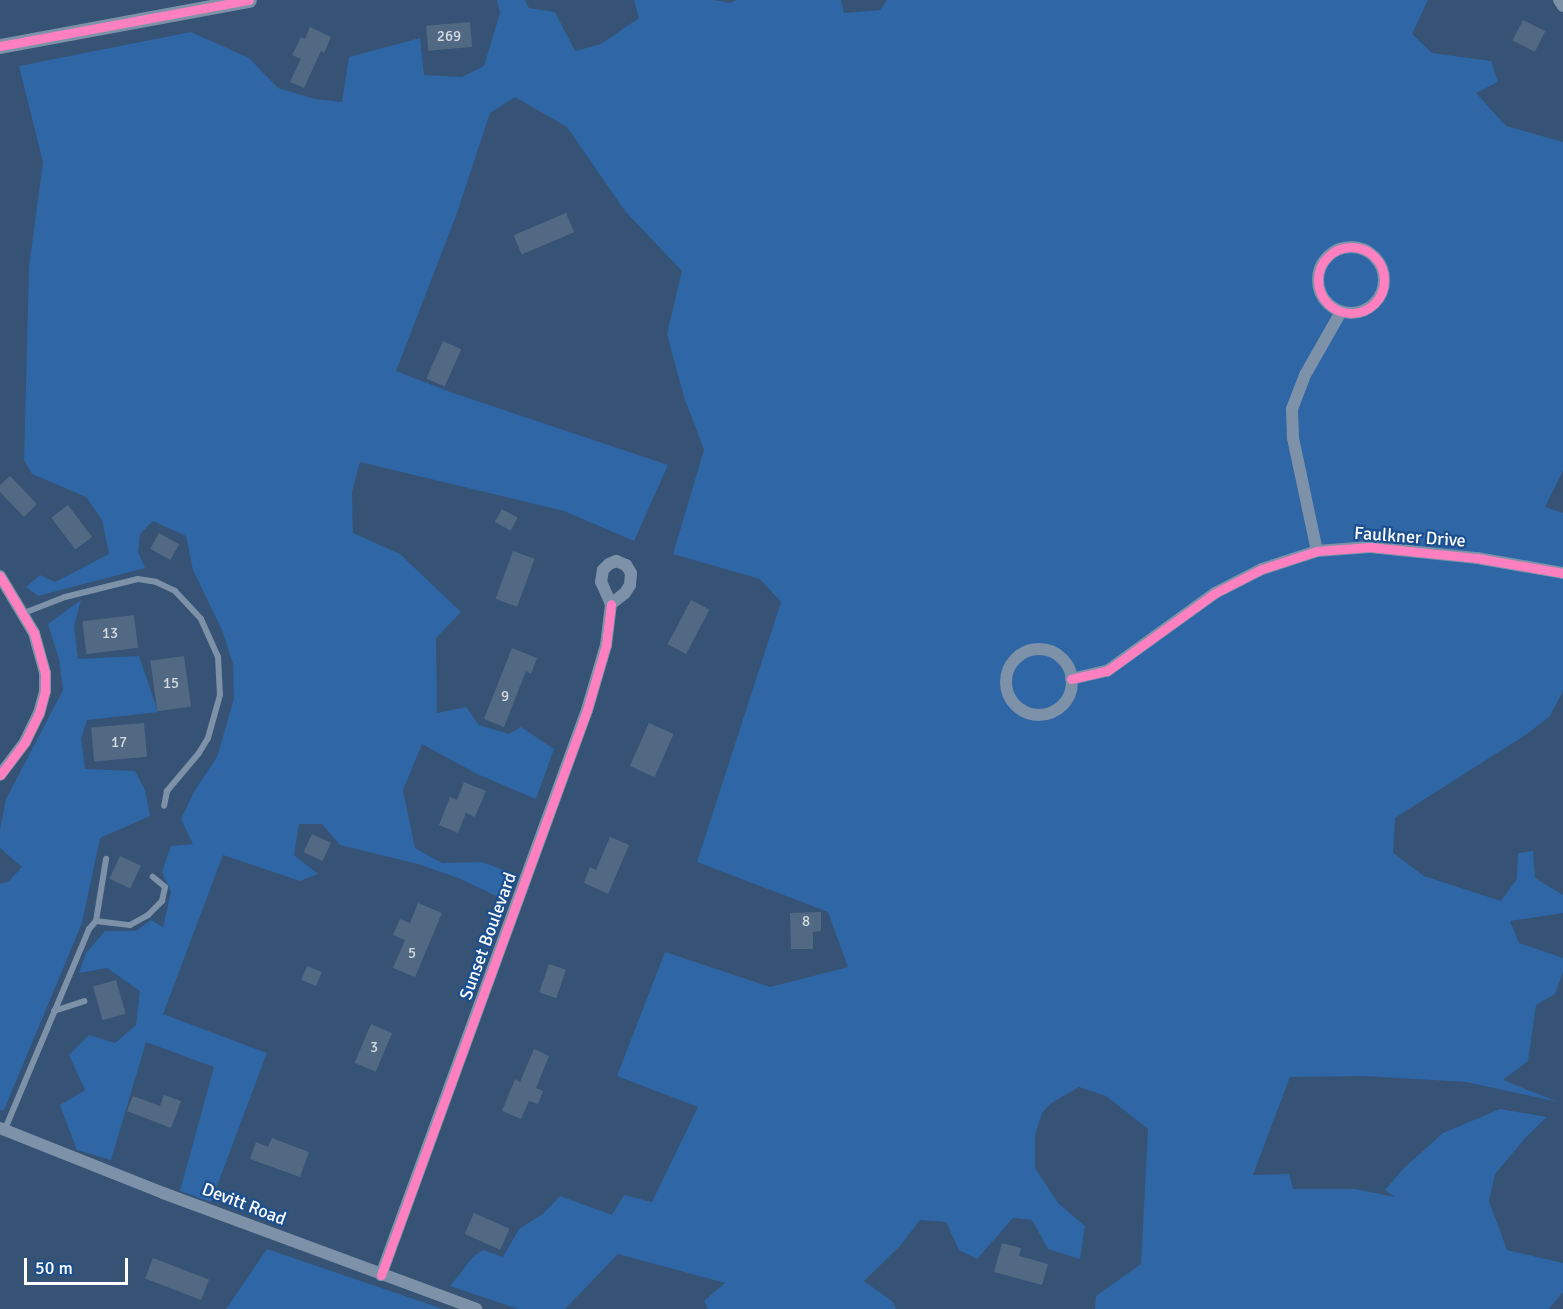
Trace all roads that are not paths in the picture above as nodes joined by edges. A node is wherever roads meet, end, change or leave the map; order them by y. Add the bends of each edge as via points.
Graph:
1 (249, 0) edge
2 (1559, 0) edge
3 (1563, 6) edge
4 (0, 45) edge
5 (1341, 312) junction
6 (1317, 551) junction
7 (1563, 573) edge
8 (0, 576) edge
9 (611, 604) dead end
10 (24, 613) junction
11 (1071, 679) junction
12 (0, 775) edge
13 (164, 806) dead end
14 (106, 859) dead end
15 (153, 877) dead end
16 (96, 921) junction
17 (84, 1001) dead end
18 (54, 1011) junction
19 (2, 1128) edge
20 (381, 1275) junction
21 (476, 1309) edge

1 - 4 street
2 - 3 street
5 - 5 street via 1354,314 1369,308 1384,288 1379,263 1358,248 1333,253 1319,275 1324,300
5 - 6 street via 1305,375 1292,409 1293,438
6 - 7 street, Faulkner Drive via 1370,547 1477,558
6 - 11 street, Faulkner Drive via 1262,569 1215,593 1107,671
8 - 10 street
9 - 20 street, Sunset Boulevard via 606,645 587,710
10 - 12 street via 45,673 45,691 25,742
10 - 13 lane via 65,597 138,579 175,591 201,619 218,657 220,695 208,738 167,791
11 - 11 street via 1064,703 1043,715 1020,709 1006,689 1011,664 1033,650 1059,656
14 - 16 lane
15 - 16 lane via 165,887 162,901 147,915 130,925
16 - 18 lane
17 - 18 lane
18 - 19 lane
19 - 20 street, Devitt Road
20 - 21 street, Devitt Road

